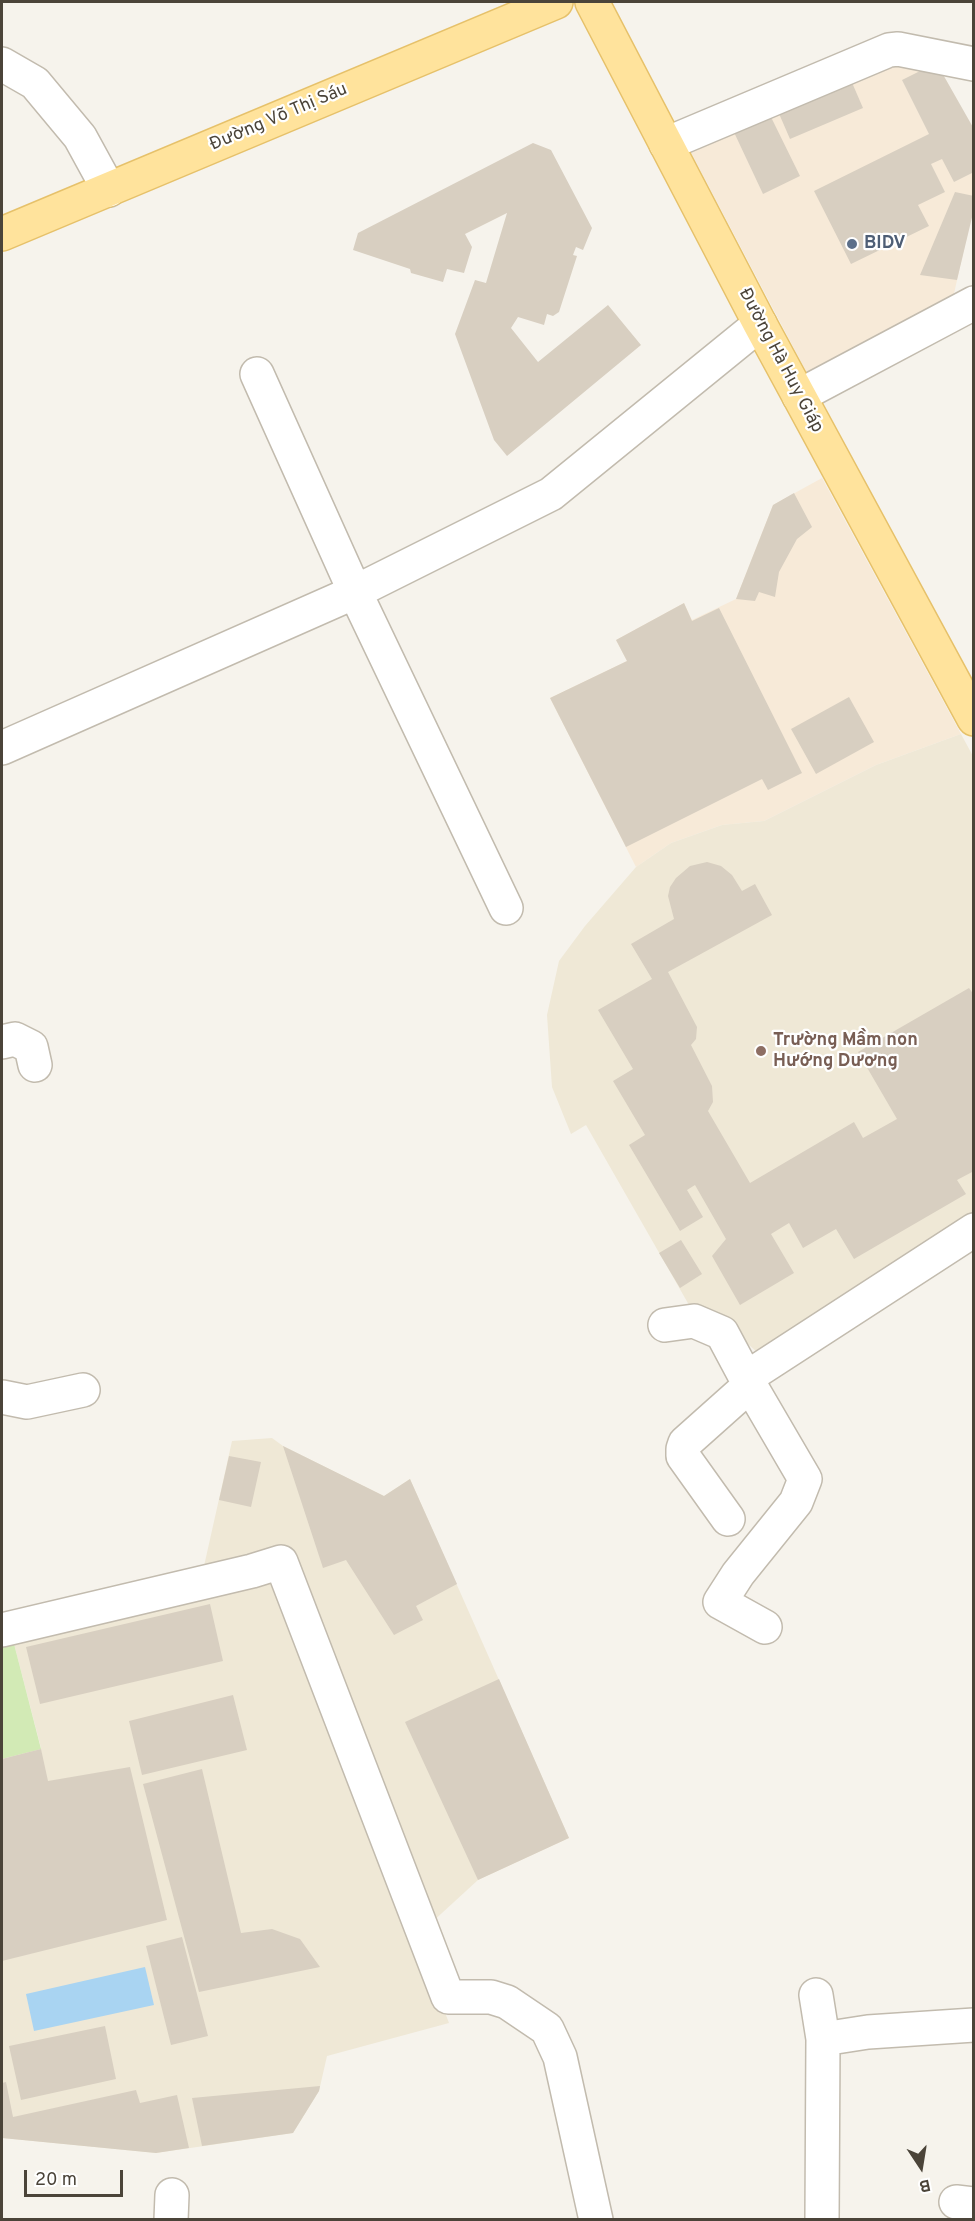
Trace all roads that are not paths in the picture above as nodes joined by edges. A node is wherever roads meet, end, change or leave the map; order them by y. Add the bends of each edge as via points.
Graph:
1 (556, 2) edge
2 (592, 2) edge
3 (2, 64) edge
4 (974, 64) edge
5 (666, 144) junction
6 (109, 190) junction
7 (2, 234) edge
8 (974, 303) edge
9 (760, 324) junction
10 (257, 374) dead end
11 (799, 396) junction
12 (355, 592) junction
13 (974, 718) edge
14 (2, 748) edge
15 (506, 908) dead end
16 (2, 1042) edge
17 (35, 1065) dead end
18 (974, 1230) edge
19 (665, 1325) dead end
20 (748, 1382) junction
21 (83, 1390) dead end
22 (2, 1396) edge
23 (728, 1519) dead end
24 (765, 1627) dead end
25 (2, 1630) edge
26 (816, 1995) dead end
27 (974, 2025) edge
28 (823, 2039) junction
29 (596, 2220) edge
30 (822, 2220) edge

1 - 6 main road, Đường Võ Thị Sáu
2 - 5 main road, Đường Hà Huy Giáp
3 - 6 street via 34,83 80,137
4 - 5 street via 889,50
5 - 9 main road, Đường Hà Huy Giáp
6 - 7 main road, Đường Võ Thị Sáu
8 - 11 street
9 - 11 main road, Đường Hà Huy Giáp
9 - 12 street via 551,494
10 - 12 street
11 - 13 main road, Đường Hà Huy Giáp
12 - 14 street
12 - 15 street
16 - 17 street via 15,1039 31,1047
18 - 20 street
19 - 20 street via 694,1321 722,1333
20 - 23 street via 683,1449 683,1455
20 - 24 street via 805,1479 796,1502 720,1602
21 - 22 street via 27,1402
25 - 29 street via 281,1562 448,1997 490,1997 507,2002 547,2029 554,2041
26 - 28 street
27 - 28 street
28 - 30 street

